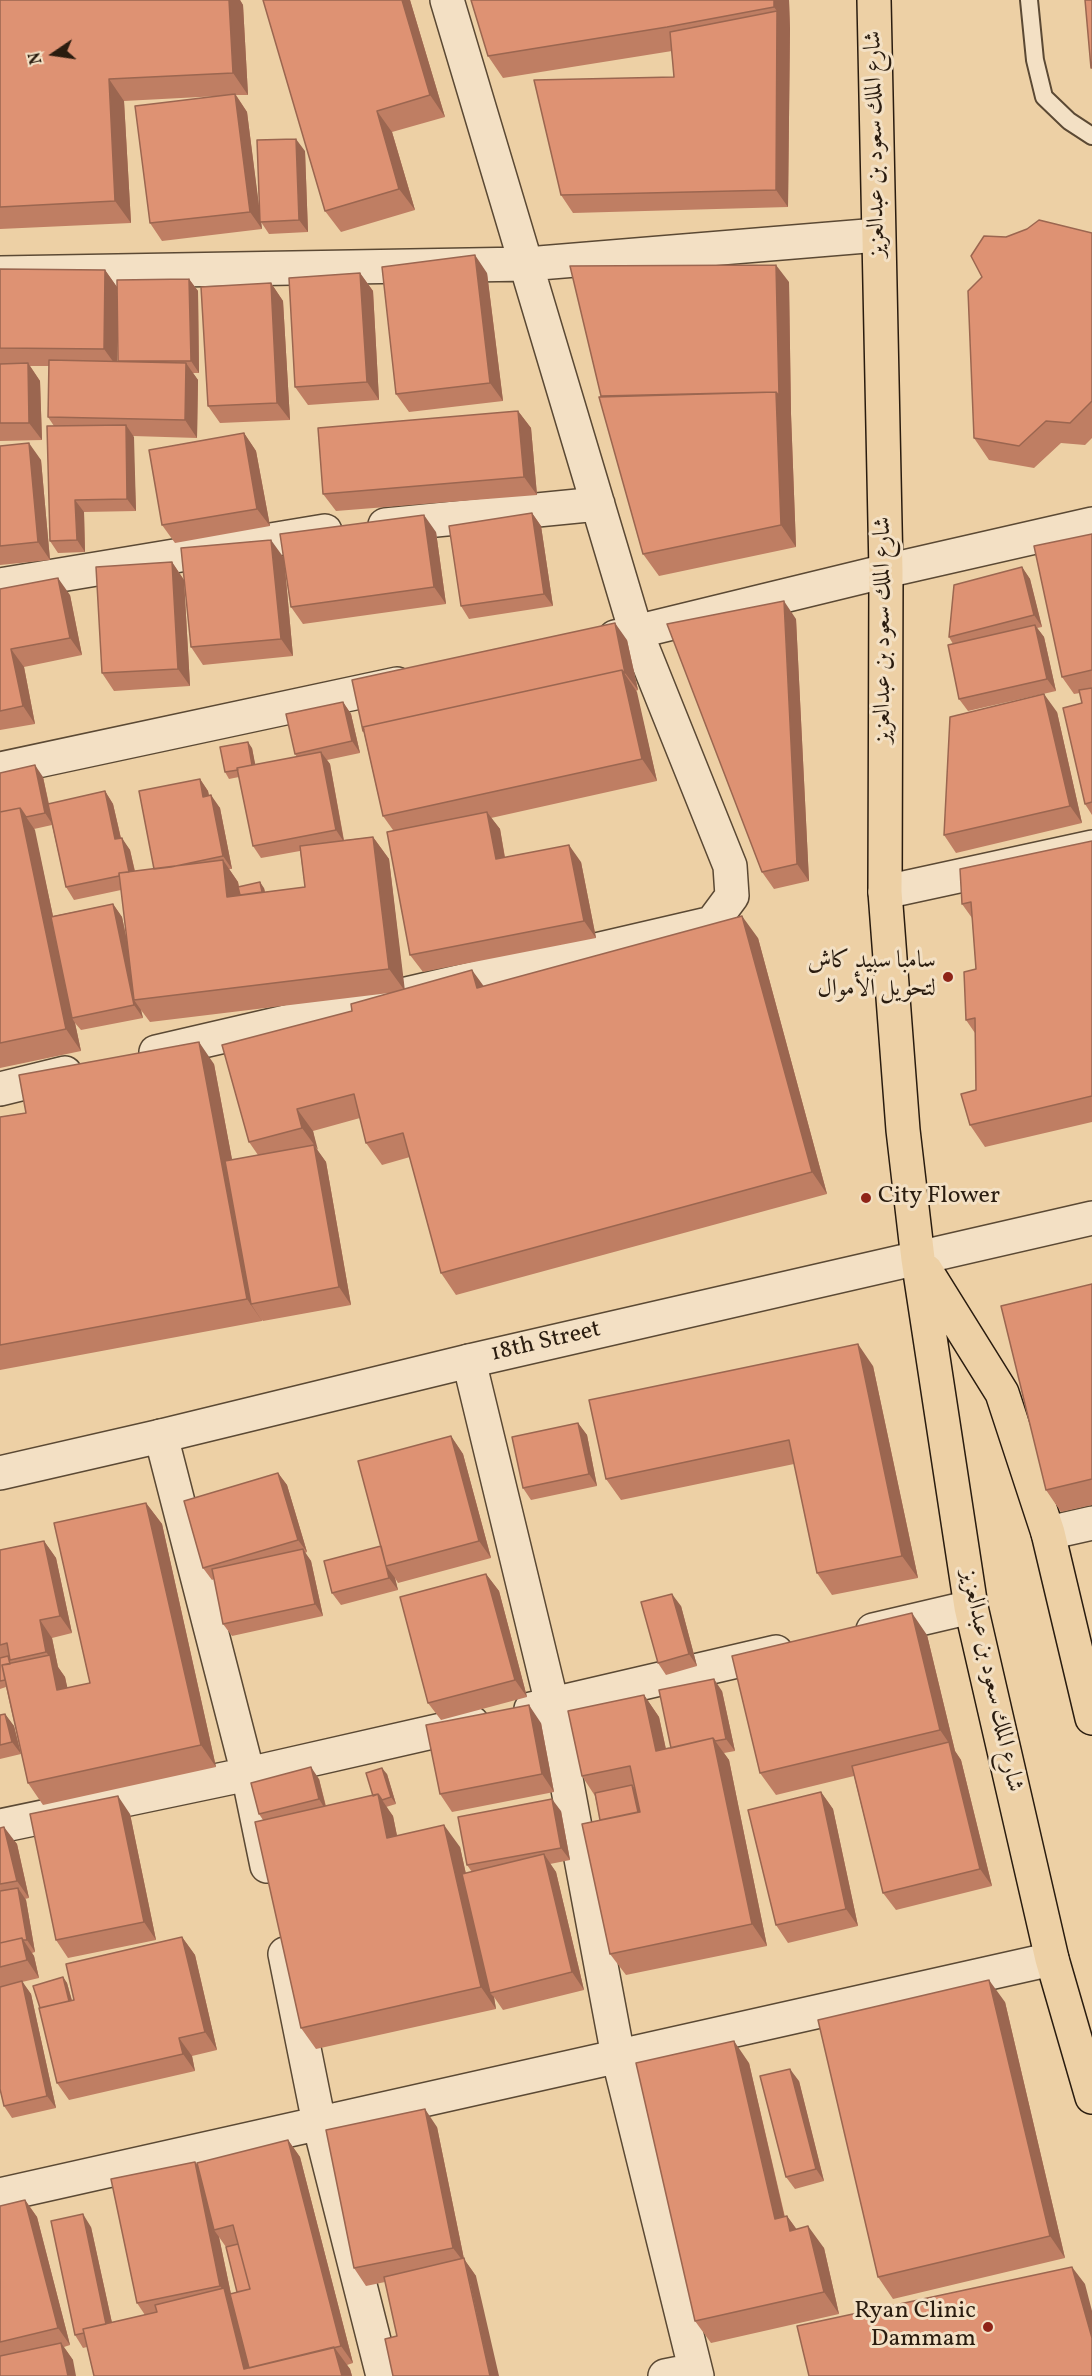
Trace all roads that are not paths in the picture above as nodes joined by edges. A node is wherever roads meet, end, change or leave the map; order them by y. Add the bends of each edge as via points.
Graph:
1 (447, 0) edge
2 (874, 0) edge
3 (1029, 0) edge
4 (1092, 136) edge
5 (878, 235) junction
6 (527, 264) junction
7 (0, 273) edge
8 (598, 504) junction
9 (1092, 524) edge
10 (886, 571) junction
11 (0, 585) edge
12 (636, 632) junction
13 (590, 642) edge
14 (428, 677) edge
15 (0, 769) edge
16 (1092, 847) edge
17 (885, 892) junction
18 (128, 1059) edge
19 (93, 1067) edge
20 (0, 1089) edge
21 (1092, 1218) edge
22 (918, 1259) junction
23 (469, 1360) junction
24 (161, 1437) junction
25 (0, 1473) edge
26 (1092, 1523) edge
27 (1048, 1533) junction
28 (971, 1607) junction
29 (843, 1637) edge
30 (808, 1645) edge
31 (552, 1704) junction
32 (1092, 1718) edge
33 (248, 1774) junction
34 (0, 1826) edge
35 (272, 1891) edge
36 (279, 1926) edge
37 (1052, 1959) junction
38 (618, 2056) junction
39 (1092, 2097) edge
40 (320, 2123) junction
41 (0, 2195) edge
42 (686, 2374) edge
43 (383, 2376) edge

1 - 6 street
2 - 5 main road, شارع الملك سعود بن عبدالعزيز
3 - 4 lane via 1035,60 1044,97
5 - 6 street
5 - 10 main road, شارع الملك سعود بن عبدالعزيز
6 - 7 street
6 - 8 street
8 - 11 street via 311,532
8 - 12 street
9 - 10 street
10 - 12 street
10 - 17 main road, شارع الملك سعود بن عبدالعزيز
12 - 13 street
12 - 18 street via 730,866 732,896 712,922
14 - 15 street
16 - 17 street
17 - 22 main road, شارع الملك سعود بن عبدالعزيز via 903,1130
19 - 20 street
21 - 22 street, 18th Street
22 - 23 street, 18th Street
22 - 27 main road, شارع الملك سعود بن عبدالعزيز via 1002,1393
22 - 28 main road, شارع الملك سعود بن عبدالعزيز
23 - 24 street, 18th Street
23 - 31 street
24 - 25 street, 18th Street
24 - 33 street
26 - 27 street
27 - 32 main road, شارع الملك سعود بن عبدالعزيز
28 - 29 street
28 - 37 main road, شارع الملك سعود بن عبدالعزيز
30 - 31 street
31 - 33 street
31 - 38 street
33 - 34 street
33 - 35 street
36 - 40 street
37 - 38 street
37 - 39 main road, شارع الملك سعود بن عبدالعزيز
38 - 40 street
38 - 42 street
40 - 41 street
40 - 43 street

